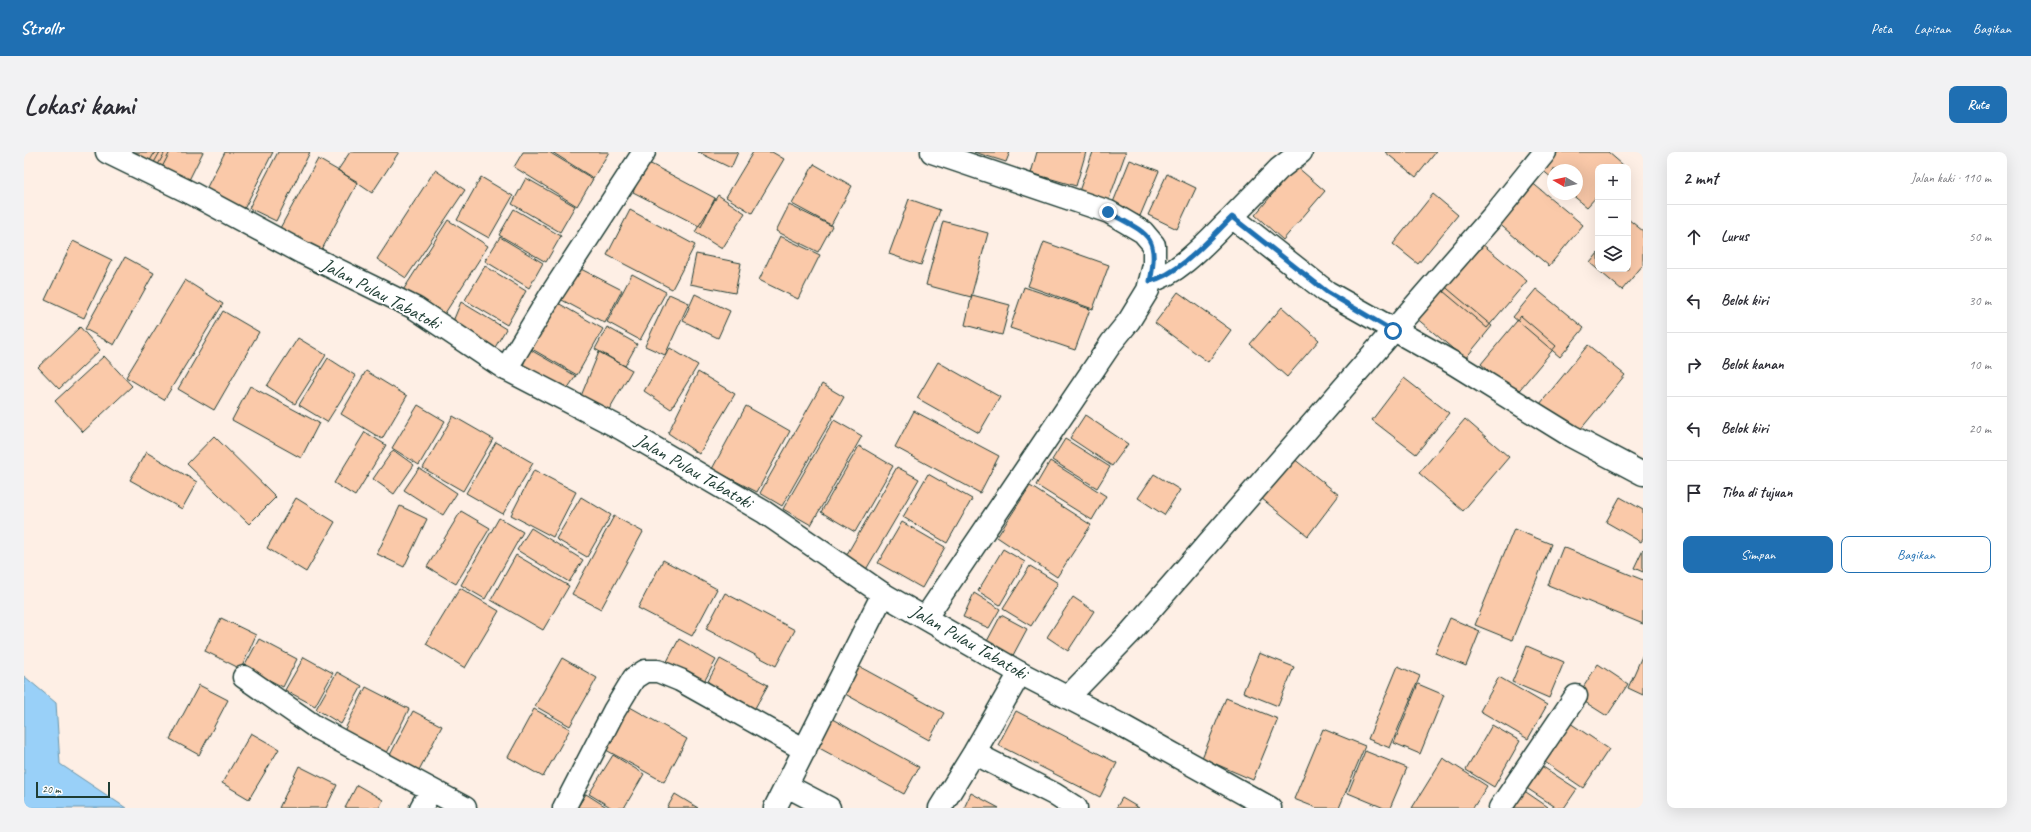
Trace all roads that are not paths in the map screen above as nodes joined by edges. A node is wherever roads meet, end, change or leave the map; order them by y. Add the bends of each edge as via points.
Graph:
1 (107, 152) edge
2 (644, 152) edge
3 (932, 152) edge
4 (1301, 152) edge
5 (1545, 152) edge
6 (1232, 217) junction
7 (1150, 281) junction
8 (1393, 331) junction
9 (506, 369) junction
10 (1643, 474) edge
11 (883, 594) junction
12 (926, 618) junction
13 (1020, 672) junction
14 (244, 678) dead end
15 (1576, 696) dead end
16 (1068, 697) junction
17 (805, 750) junction
18 (974, 753) junction
19 (787, 786) junction
20 (426, 799) edge
21 (465, 808) edge
22 (564, 808) edge
23 (775, 808) edge
24 (829, 808) edge
25 (940, 808) edge
26 (1076, 808) edge
27 (1270, 808) edge
28 (1500, 808) edge

1 - 9 main road, Jalan Pulau Tabatoki via 415,308
2 - 9 main road
3 - 7 main road via 1108,212 1143,232 1154,245 1154,265
4 - 6 main road via 1279,169
5 - 8 main road
6 - 7 main road via 1182,263 1165,276
6 - 8 main road via 1327,292
7 - 12 main road via 1148,290 1129,321 1103,355
8 - 10 main road via 1453,363 1571,436
8 - 16 main road via 1130,633
9 - 11 main road, Jalan Pulau Tabatoki via 622,429 764,512
11 - 12 main road, Jalan Pulau Tabatoki
11 - 17 main road
12 - 13 main road, Jalan Pulau Tabatoki
13 - 16 main road, Jalan Pulau Tabatoki
13 - 18 main road
14 - 20 main road
15 - 28 main road
16 - 27 main road, Jalan Pulau Tabatoki
17 - 19 main road
17 - 22 main road via 680,680 658,671 645,671 634,678 614,710
18 - 25 main road
18 - 26 main road
19 - 23 main road
19 - 24 main road
20 - 21 main road

